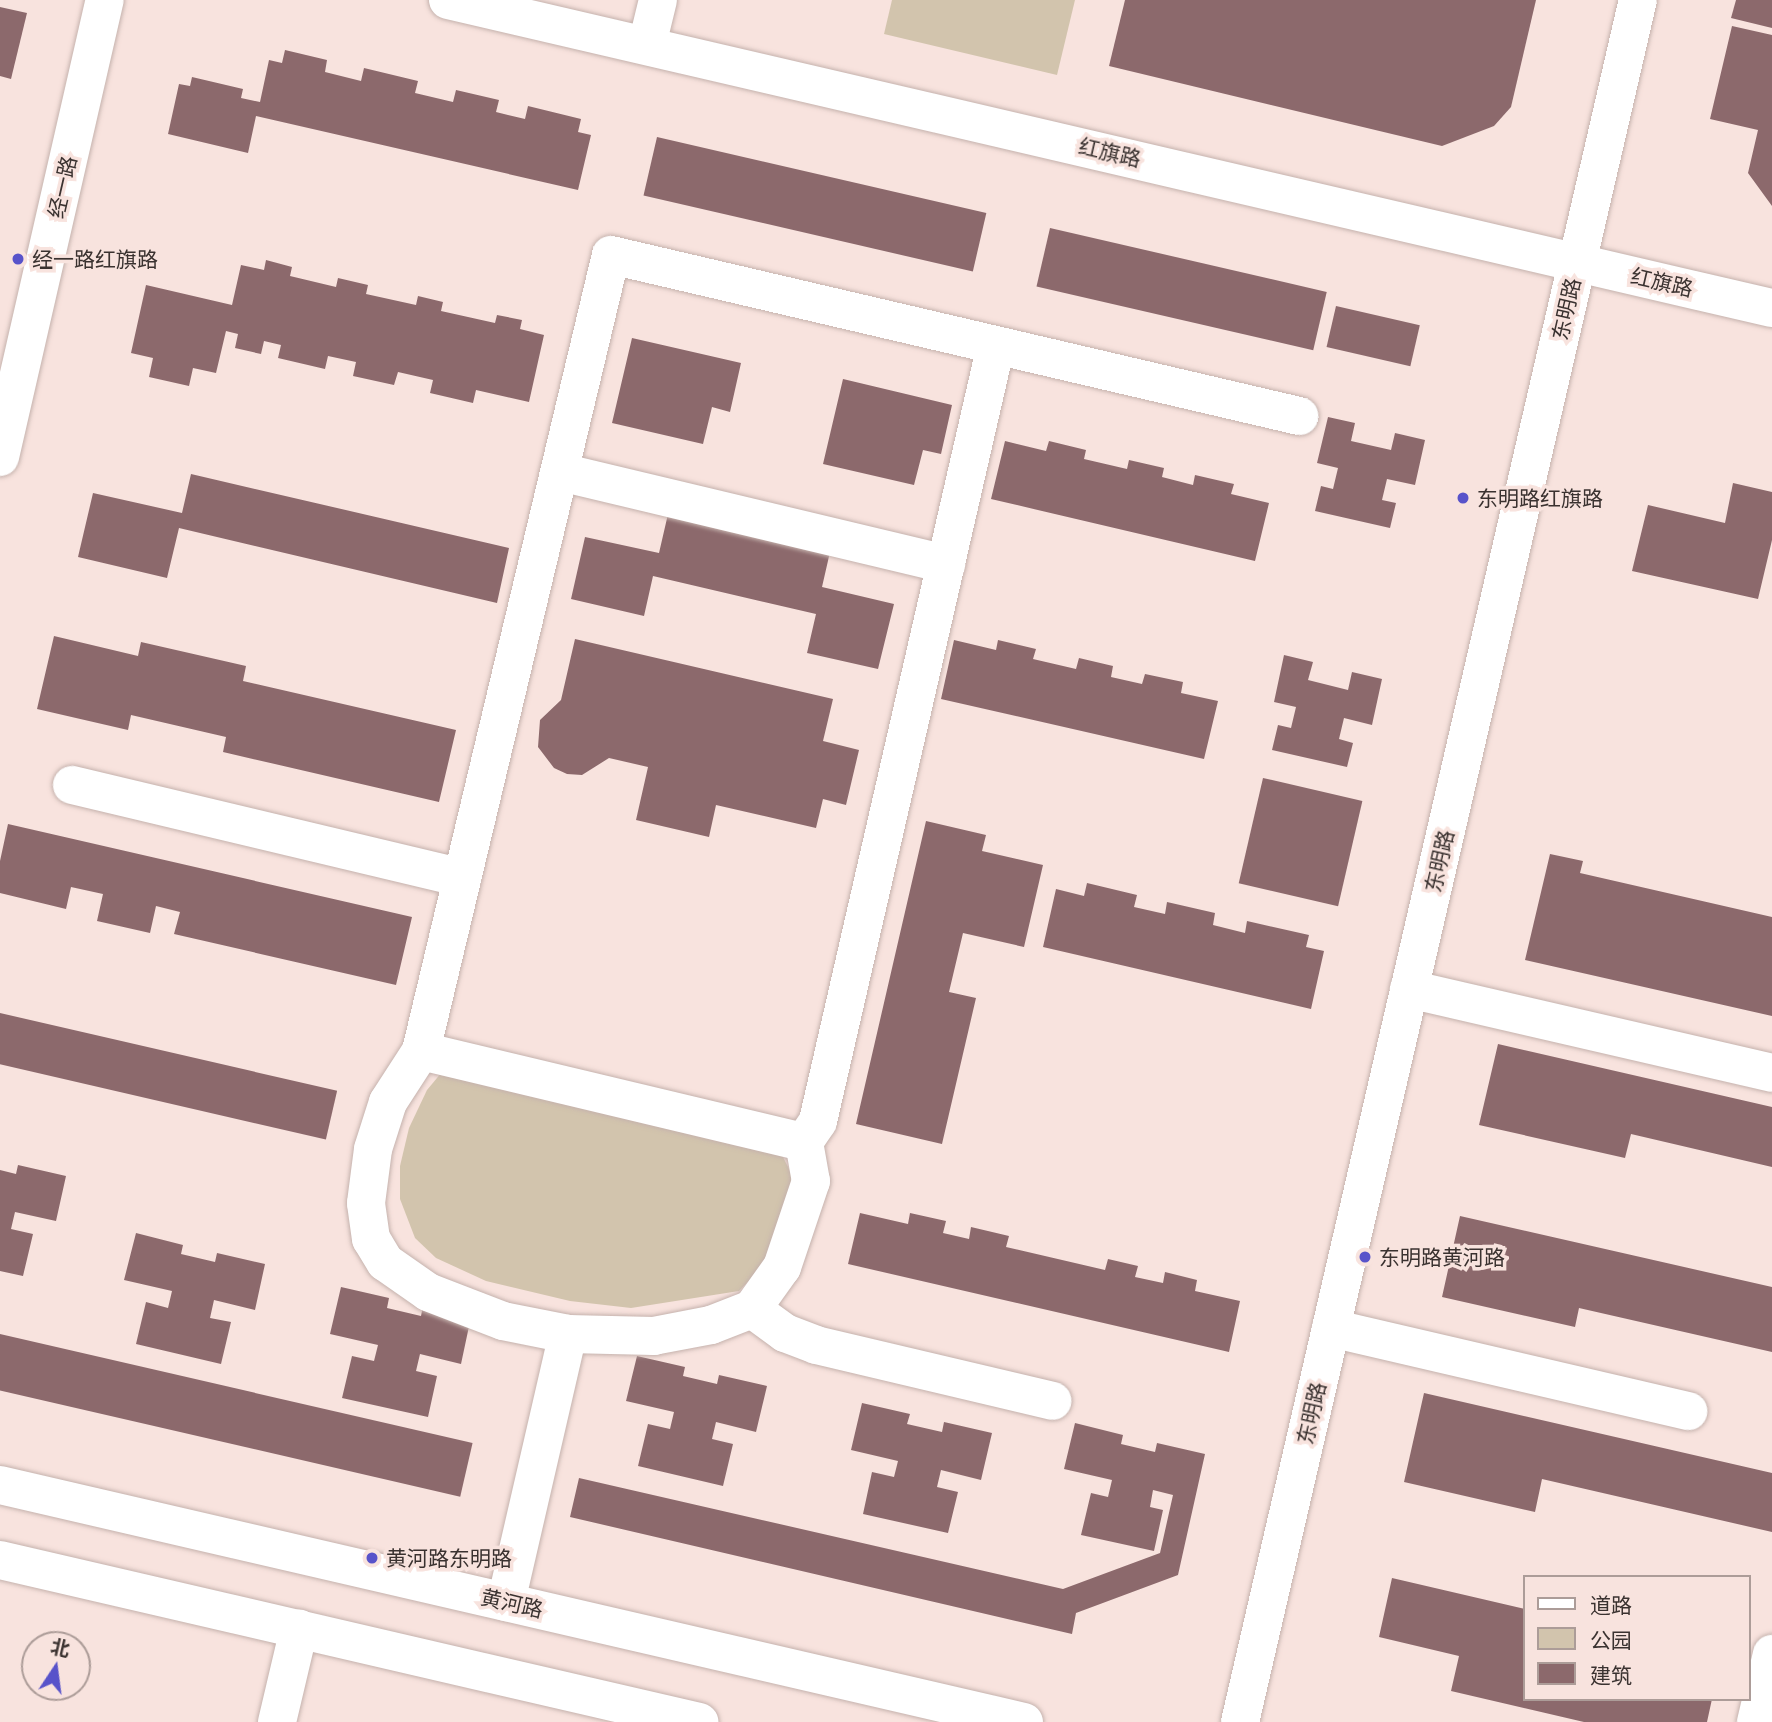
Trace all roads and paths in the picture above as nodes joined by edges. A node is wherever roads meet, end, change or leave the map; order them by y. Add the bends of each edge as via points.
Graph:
1 (105, 0) edge
2 (448, 0) edge
3 (658, 0) edge
4 (1638, 0) edge
5 (647, 45) junction
6 (1577, 262) junction
7 (1772, 308) edge
8 (996, 345) junction
9 (1299, 416) dead end
10 (0, 457) edge
11 (560, 472) junction
12 (946, 564) junction
13 (72, 785) dead end
14 (462, 878) junction
15 (1409, 989) junction
16 (421, 1051) junction
17 (1772, 1073) edge
18 (804, 1142) junction
19 (751, 1309) junction
20 (1331, 1328) junction
21 (568, 1334) junction
22 (1052, 1401) dead end
23 (1689, 1410) dead end
24 (0, 1485) edge
25 (0, 1560) edge
26 (506, 1602) junction
27 (299, 1629) junction
28 (1772, 1654) edge
29 (277, 1722) edge
30 (699, 1722) edge
31 (1024, 1722) edge
32 (1240, 1722) edge
33 (1756, 1722) edge

1 - 10 street, 经一路
2 - 5 street, 红旗路
3 - 5 street
4 - 6 street, 东明路
5 - 6 street, 红旗路
6 - 7 street, 红旗路
6 - 15 street, 东明路
8 - 9 street
8 - 11 street via 611,255
8 - 12 street
11 - 12 street
11 - 14 street
12 - 18 street via 818,1121
13 - 14 street
14 - 16 street
15 - 17 street
15 - 20 street, 东明路
16 - 18 street
16 - 21 street via 388,1102 373,1149 366,1203 371,1239 385,1262 428,1292 503,1321
18 - 19 street via 811,1181 797,1226 782,1267
19 - 21 street via 711,1325 654,1336
19 - 22 street via 785,1333 816,1345
20 - 23 street
20 - 32 street, 东明路
21 - 26 street
24 - 26 street, 黄河路
25 - 27 street
26 - 31 street, 黄河路
27 - 29 street
27 - 30 street
28 - 33 street

